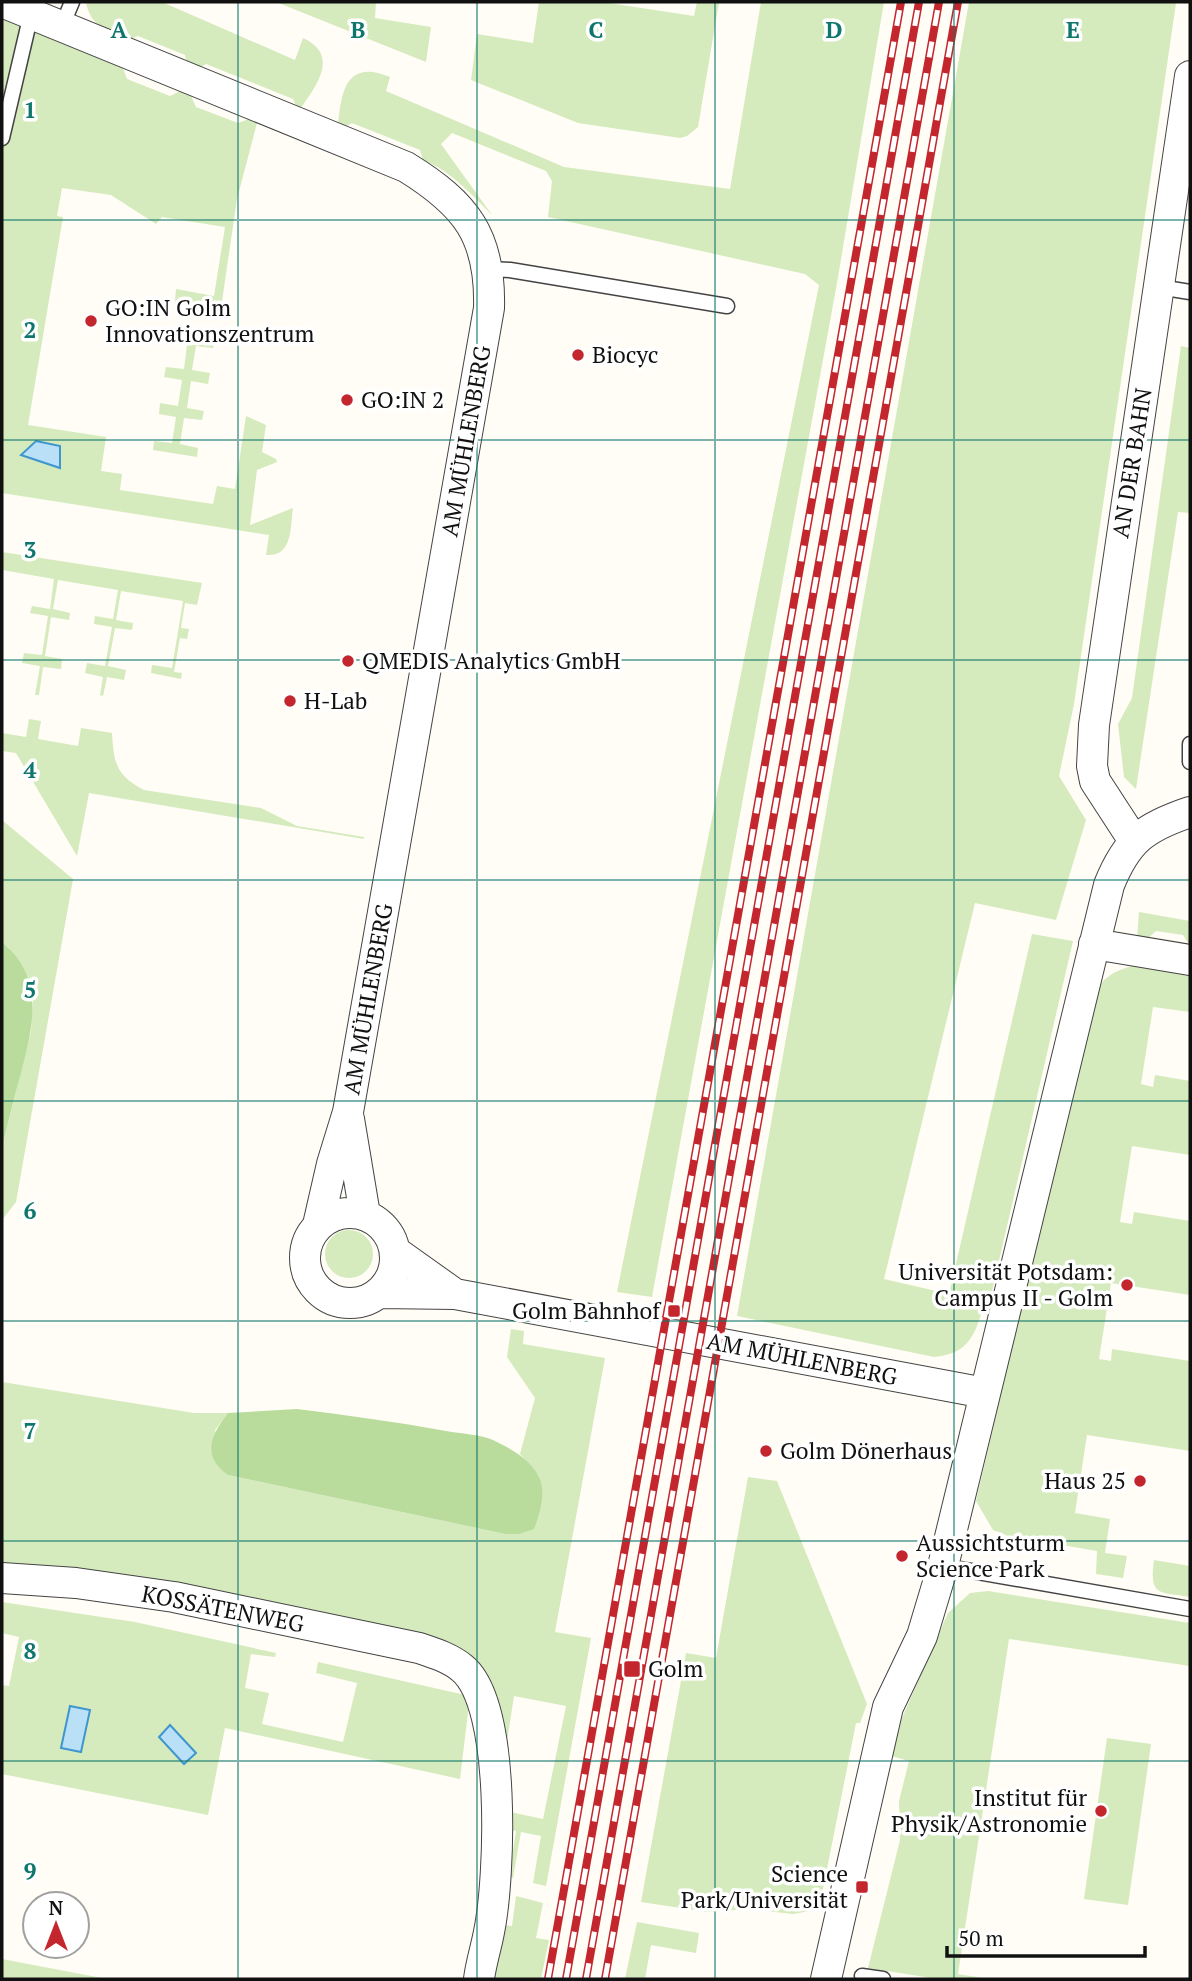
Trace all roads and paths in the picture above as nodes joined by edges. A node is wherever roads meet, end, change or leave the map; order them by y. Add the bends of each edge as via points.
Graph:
1 (2, 2) edge
2 (31, 14) junction
3 (67, 14) edge
4 (1190, 76) edge
5 (2, 138) edge
6 (488, 269) junction
7 (1159, 288) junction
8 (1190, 292) edge
9 (727, 306) dead end
10 (1190, 744) edge
11 (1190, 762) edge
12 (1190, 812) edge
13 (1134, 841) junction
14 (1094, 944) junction
15 (1190, 960) edge
16 (348, 1112) junction
17 (365, 1214) junction
18 (318, 1225) junction
19 (396, 1252) junction
20 (379, 1293) junction
21 (455, 1294) junction
22 (985, 1393) junction
23 (943, 1566) junction
24 (2, 1578) edge
25 (1190, 1609) edge
26 (862, 1976) dead end
27 (479, 1979) edge
28 (826, 1979) edge
29 (883, 1979) edge

1 - 2 street, AM MÜHLENBERG
2 - 3 street, AM MÜHLENBERG
2 - 5 lane
3 - 6 street, AM MÜHLENBERG via 433,183 472,225
4 - 7 street, AN DER BAHN
6 - 9 lane
6 - 16 street, AM MÜHLENBERG via 489,308
7 - 8 lane
7 - 13 street, AN DER BAHN via 1094,724 1092,766 1095,781
10 - 11 lane
12 - 13 street via 1151,828
13 - 14 street via 1118,861
14 - 15 street
14 - 22 street
16 - 17 street, AM MÜHLENBERG
16 - 18 street, AM MÜHLENBERG
17 - 18 street via 340,1213
17 - 19 street, AM MÜHLENBERG via 386,1229
18 - 20 street, AM MÜHLENBERG via 310,1236 305,1261 314,1286 345,1303 369,1300
19 - 20 street via 395,1268
19 - 21 street, AM MÜHLENBERG
20 - 21 street, AM MÜHLENBERG
21 - 22 street, AM MÜHLENBERG
22 - 23 street
23 - 25 lane
23 - 28 street via 922,1636 888,1707
24 - 27 street, KOSSÄTENWEG via 174,1597 419,1648 464,1668 489,1721 495,1773 494,1888
26 - 29 lane

